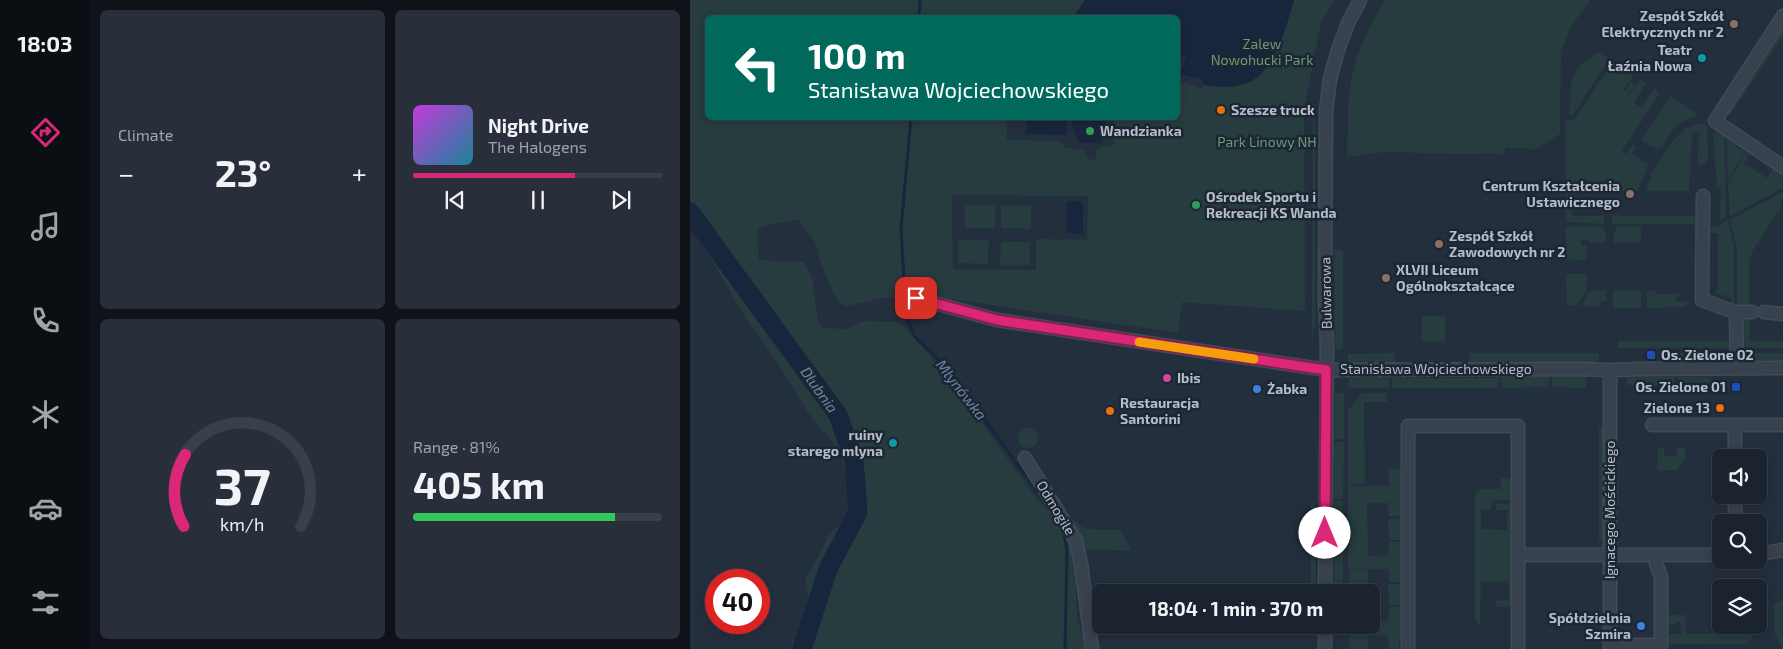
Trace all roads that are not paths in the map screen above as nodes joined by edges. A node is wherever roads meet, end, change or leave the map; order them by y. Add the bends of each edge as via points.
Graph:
1 (1360, 0) edge
2 (1783, 16) edge
3 (1783, 167) edge
4 (1703, 196) dead end
5 (916, 298) dead end
6 (1736, 312) junction
7 (1783, 314) edge
8 (1737, 368) junction
9 (1783, 368) edge
10 (1326, 370) junction
11 (1610, 370) junction
12 (1652, 425) dead end
13 (1735, 425) junction
14 (1783, 425) edge
15 (1735, 449) edge
16 (1025, 458) dead end
17 (1783, 550) edge
18 (1767, 553) edge
19 (1518, 555) junction
20 (1610, 555) junction
21 (1656, 555) junction
22 (1712, 555) edge
23 (1325, 584) edge
24 (1325, 634) edge
25 (1610, 647) edge
26 (1092, 649) edge
27 (1325, 649) edge
28 (1408, 649) edge
29 (1518, 649) edge

1 - 10 street, Bulwarowa via 1338,50 1326,111
2 - 3 street via 1715,121
4 - 6 street via 1702,300
5 - 10 street, Stanisława Wojciechowskiego via 997,320
6 - 7 street
6 - 8 street
8 - 9 street, Stanisława Wojciechowskiego
8 - 11 street, Stanisława Wojciechowskiego
10 - 11 street, Stanisława Wojciechowskiego
10 - 23 street, Bulwarowa
11 - 20 street, Ignacego Mościckiego
12 - 13 street
13 - 14 street
13 - 15 street
16 - 26 street, Odmogile via 1076,541 1082,564
17 - 18 street
19 - 20 street
19 - 28 street via 1518,426 1408,426
19 - 29 street
20 - 21 street
20 - 25 street, Ignacego Mościckiego
21 - 22 street
21 - 25 street via 1661,576 1661,645
24 - 27 street

